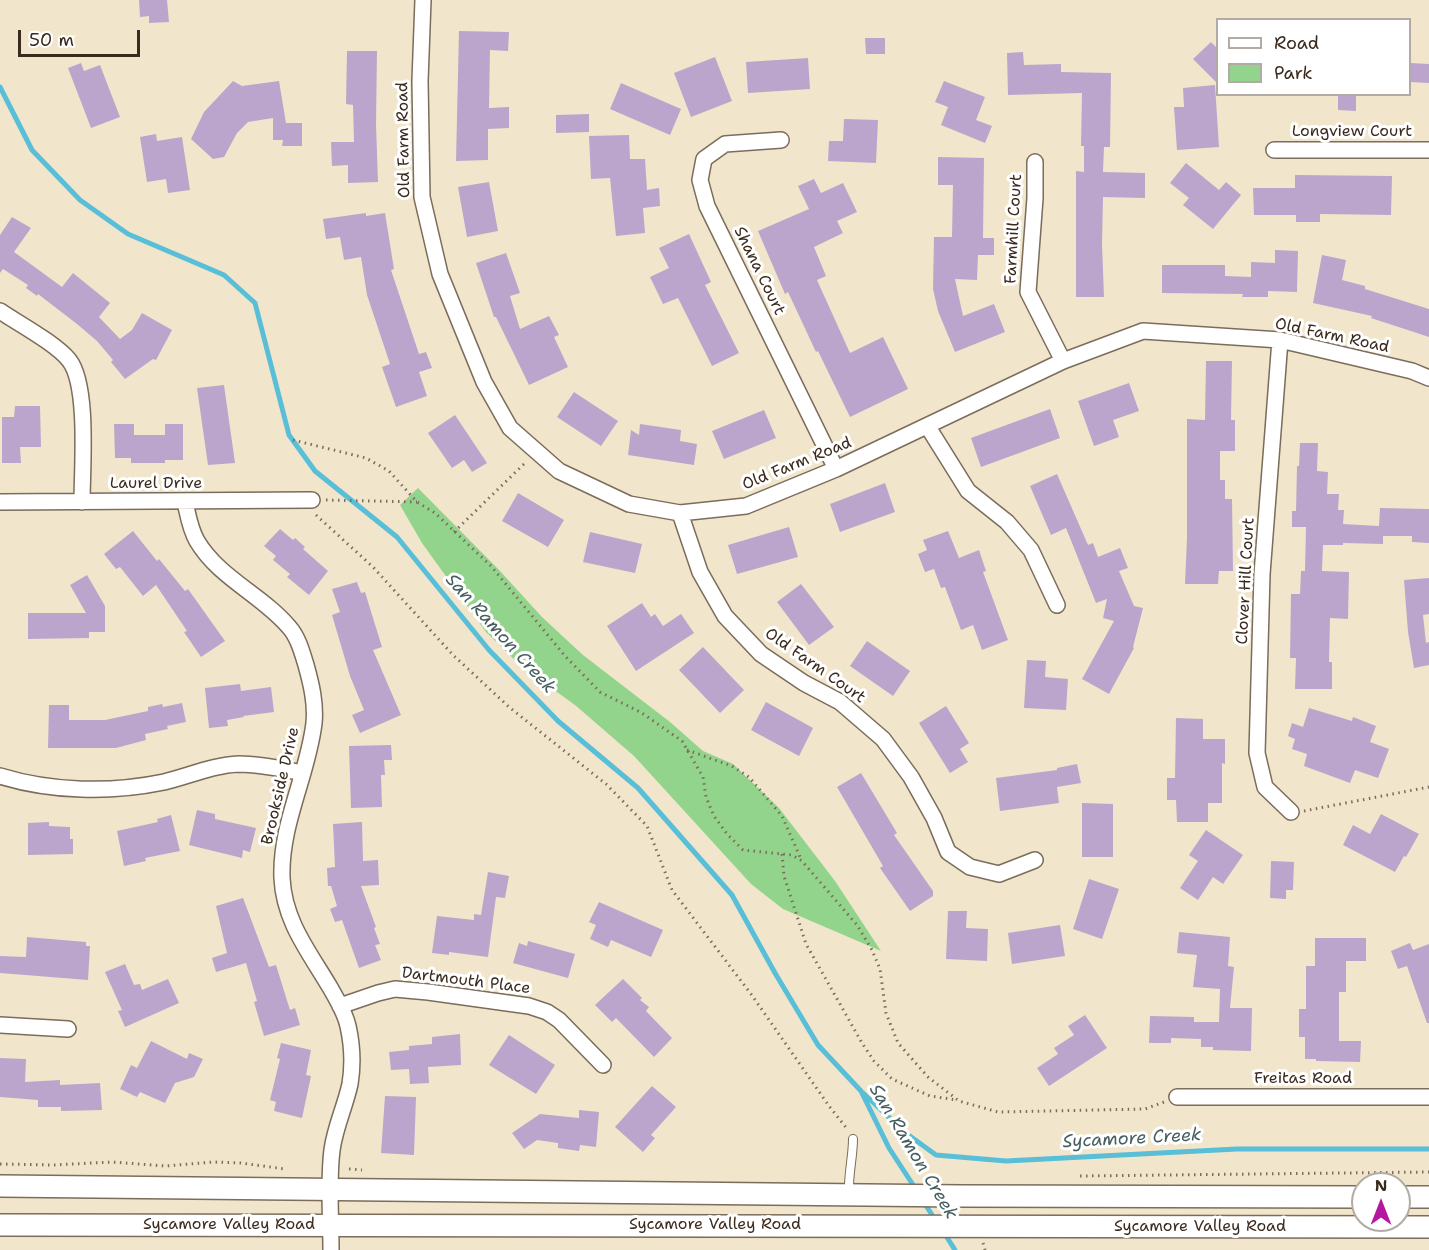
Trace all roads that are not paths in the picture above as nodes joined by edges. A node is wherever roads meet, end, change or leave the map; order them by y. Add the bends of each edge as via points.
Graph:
1 (423, 0) edge
2 (781, 140) dead end
3 (1274, 150) dead end
4 (1429, 150) edge
5 (1035, 162) dead end
6 (0, 311) edge
7 (1280, 340) junction
8 (1063, 361) junction
9 (1429, 378) edge
10 (928, 427) junction
11 (836, 469) junction
12 (308, 500) road end
13 (0, 502) edge
14 (82, 502) junction
15 (185, 502) junction
16 (680, 513) junction
17 (1057, 605) dead end
18 (303, 773) junction
19 (0, 776) edge
20 (1291, 813) road end
21 (1035, 860) dead end
22 (340, 1006) junction
23 (0, 1025) edge
24 (68, 1029) dead end
25 (603, 1065) dead end
26 (1177, 1097) road end
27 (1429, 1097) edge
28 (853, 1139) road end
29 (0, 1186) edge
30 (331, 1190) junction
31 (849, 1194) junction
32 (1351, 1197) edge
33 (1411, 1197) edge
34 (1429, 1197) edge
35 (0, 1225) edge
36 (331, 1225) junction
37 (1429, 1227) edge
38 (331, 1250) edge

1 - 16 street, Old Farm Road via 422,197 440,274 484,382 510,428 559,471 629,504
2 - 11 street, Shana Court via 725,144 704,159 700,180 707,206
3 - 4 street, Longview Court
5 - 8 street, Farmhill Court via 1028,292
6 - 14 street via 58,350 75,372 81,397
7 - 8 street, Old Farm Road via 1143,331
7 - 9 street, Old Farm Road
7 - 20 street, Clover Hill Court via 1262,574 1257,753 1265,787
8 - 10 street, Old Farm Road
10 - 11 street, Old Farm Road
10 - 17 street via 968,491 1007,522 1031,550
11 - 16 street, Old Farm Road via 746,506
12 - 15 street, Laurel Drive
13 - 14 street, Laurel Drive
14 - 15 street, Laurel Drive
15 - 18 street, Brookside Drive via 196,540 208,557 281,619 299,645 314,706
16 - 21 street, Old Farm Court via 700,572 725,616 761,654 840,702 883,739 911,777 948,852 970,867 999,874
18 - 19 street via 239,764 213,767 164,782 67,788
18 - 22 street, Brookside Drive via 287,831 283,892 294,928
22 - 25 street, Dartmouth Place via 395,990 529,1006 559,1020
22 - 30 street, Brookside Drive via 348,1024 352,1067 335,1131
23 - 24 street
26 - 27 street, Freitas Road
28 - 31 lane
29 - 30 main road, Sycamore Valley Road
30 - 31 main road, Sycamore Valley Road
30 - 36 street, Brookside Drive
31 - 32 main road, Sycamore Valley Road
33 - 34 main road
35 - 36 main road, Sycamore Valley Road
36 - 37 main road, Sycamore Valley Road
36 - 38 street, Brookside Drive

